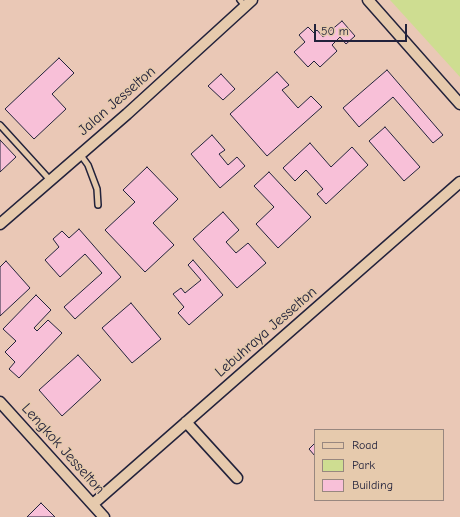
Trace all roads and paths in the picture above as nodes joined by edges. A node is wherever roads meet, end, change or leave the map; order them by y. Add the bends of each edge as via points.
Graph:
1 (368, 0) edge
2 (246, 2) edge
3 (460, 104) edge
4 (0, 126) edge
5 (80, 154) junction
6 (50, 180) junction
7 (460, 182) edge
8 (98, 205) dead end
9 (0, 224) edge
10 (0, 402) edge
11 (186, 422) junction
12 (237, 478) dead end
13 (93, 504) junction
14 (104, 517) edge

1 - 3 street
2 - 5 street, Jalan Jesselton via 127,114
4 - 6 lane
5 - 6 street, Jalan Jesselton
5 - 8 lane via 88,165 97,189
6 - 9 street, Jalan Jesselton
7 - 11 street, Lebuhraya Jesselton
10 - 13 street, Lengkok Jesselton
11 - 12 street
11 - 13 street, Lebuhraya Jesselton
13 - 14 street, Lengkok Jesselton

